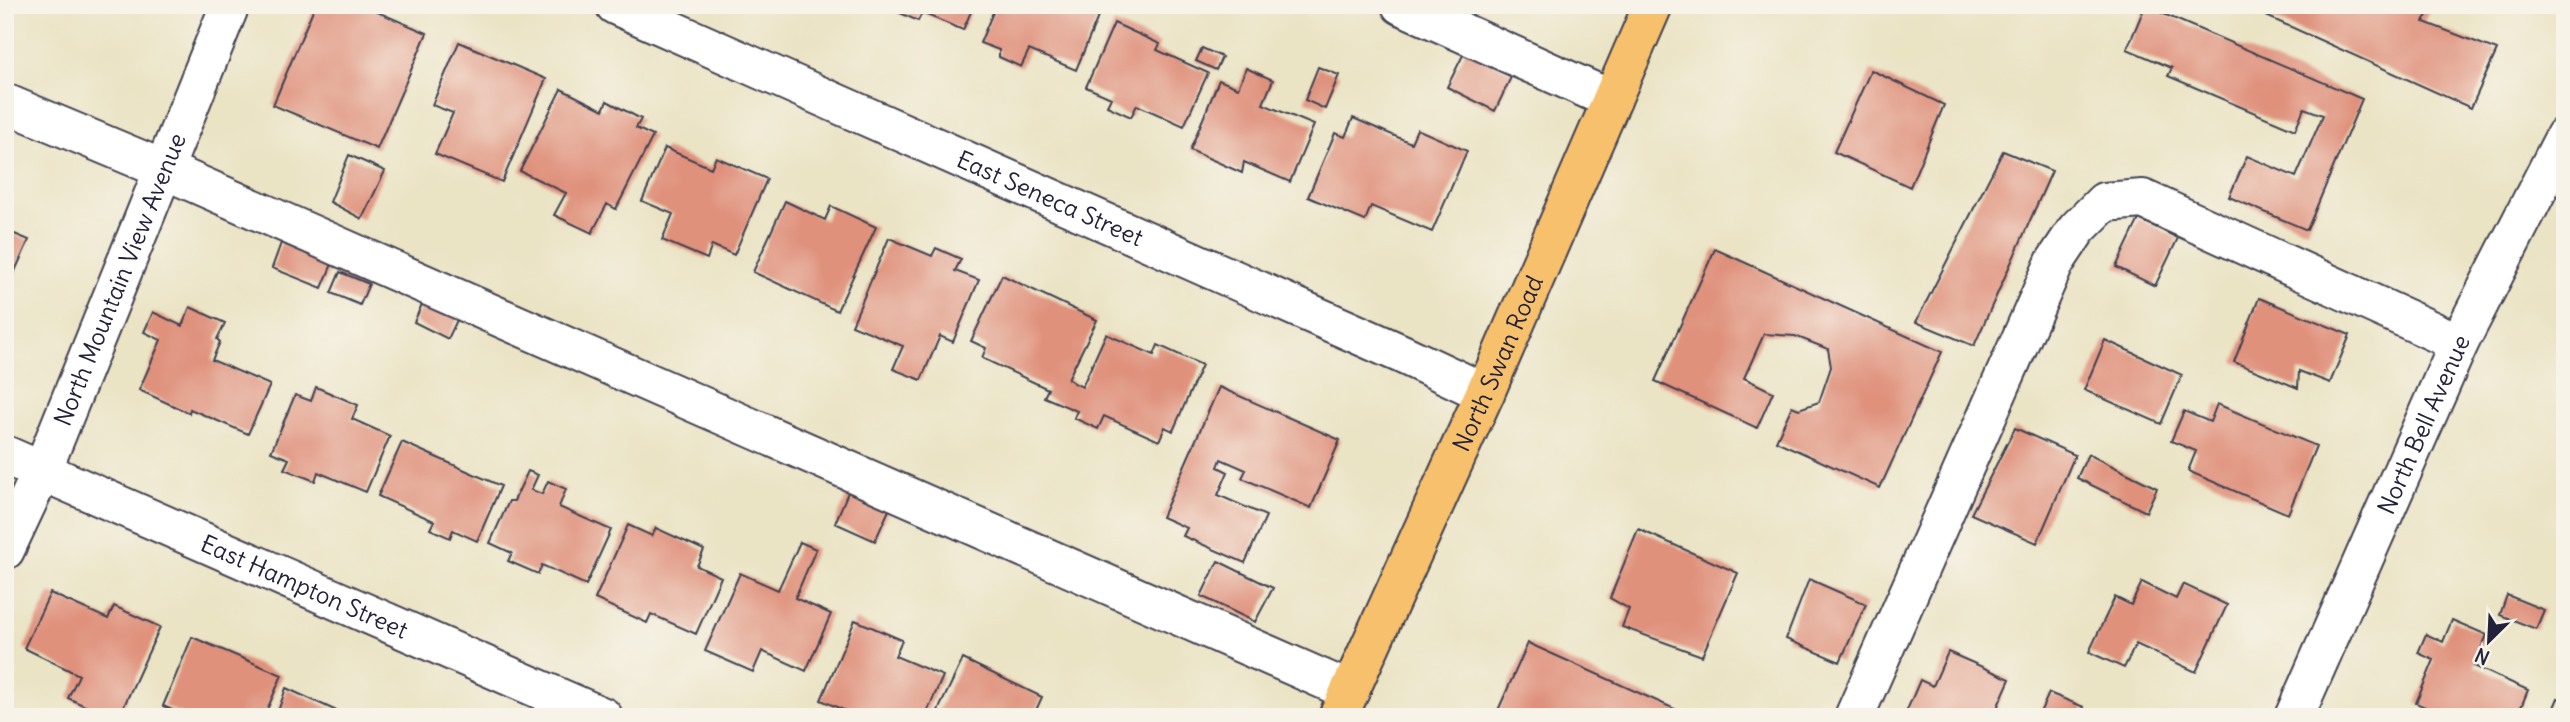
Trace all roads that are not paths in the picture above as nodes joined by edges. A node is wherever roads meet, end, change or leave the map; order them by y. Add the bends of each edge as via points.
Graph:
1 (230, 5) edge
2 (615, 5) edge
3 (1401, 5) edge
4 (1653, 5) edge
5 (1612, 100) junction
6 (5, 103) edge
7 (2565, 136) edge
8 (165, 170) junction
9 (2459, 343) junction
10 (1485, 394) junction
11 (5, 455) edge
12 (42, 471) junction
13 (5, 550) edge
14 (1344, 704) edge
15 (603, 717) edge
16 (1853, 717) edge
17 (2294, 717) edge

1 - 8 street, North Mountain View Avenue
2 - 10 street, East Seneca Street
3 - 5 street
4 - 5 main road, North Swan Road
5 - 10 main road, North Swan Road
6 - 8 street
7 - 9 street, North Bell Avenue
8 - 12 street, North Mountain View Avenue
8 - 14 street
9 - 16 street via 2143,199 2104,202 2077,229 2055,262
9 - 17 street, North Bell Avenue
10 - 14 main road, North Swan Road
11 - 12 street, East Hampton Street
12 - 13 street, North Mountain View Avenue
12 - 15 street, East Hampton Street

